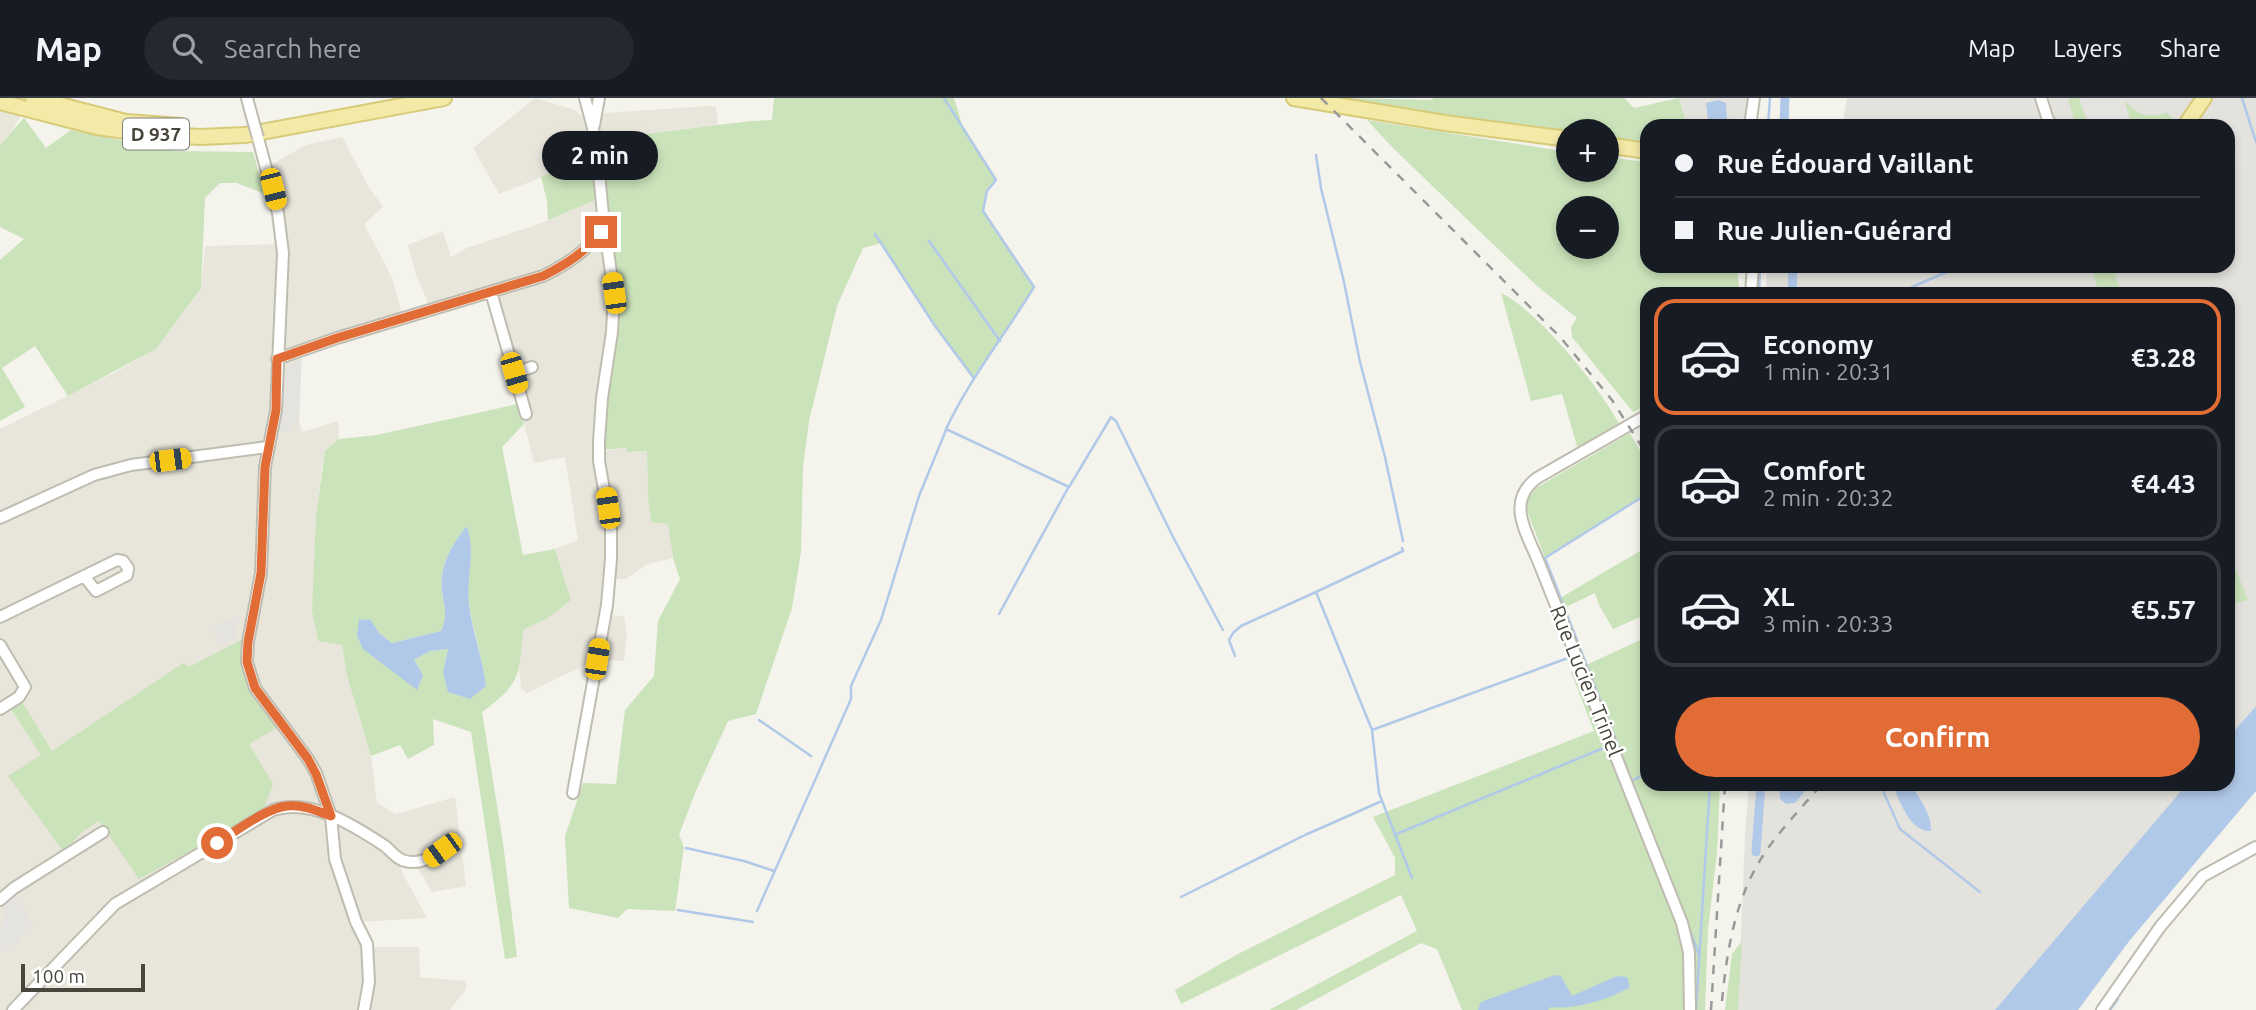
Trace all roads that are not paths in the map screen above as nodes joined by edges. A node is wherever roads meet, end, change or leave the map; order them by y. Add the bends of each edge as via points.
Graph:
1 (33, 98) edge
2 (247, 98) edge
3 (444, 98) edge
4 (585, 98) edge
5 (599, 98) edge
6 (1294, 98) edge
7 (1755, 98) edge
8 (2041, 98) edge
9 (0, 102) edge
10 (2200, 103) edge
11 (1753, 119) edge
12 (2048, 119) edge
13 (2180, 119) edge
14 (2190, 119) edge
15 (314, 124) junction
16 (593, 128) junction
17 (1556, 137) edge
18 (1619, 147) edge
19 (1640, 150) edge
20 (601, 232) junction
21 (491, 292) junction
22 (277, 359) junction
23 (532, 367) dead end
24 (514, 373) junction
25 (526, 414) dead end
26 (1640, 419) edge
27 (267, 447) junction
28 (0, 518) edge
29 (84, 576) dead end
30 (0, 617) edge
31 (0, 645) edge
32 (0, 709) edge
33 (573, 793) dead end
34 (331, 816) junction
35 (103, 832) dead end
36 (2256, 848) edge
37 (442, 850) dead end
38 (0, 900) edge
39 (13, 1010) edge
40 (364, 1010) edge
41 (1690, 1010) edge
42 (2102, 1010) edge

1 - 15 main road, D 937 via 126,122 204,128
2 - 22 street, bridge via 282,232
3 - 15 main road, D 937
4 - 16 street
5 - 16 street
6 - 17 main road
7 - 11 street
8 - 12 street
9 - 15 main road, D 937 via 97,127 164,135 245,135
10 - 13 main road
10 - 14 main road
16 - 20 street
18 - 19 main road
20 - 21 street via 568,264
20 - 33 street via 614,293 599,442 611,559
21 - 22 street
21 - 24 street
22 - 27 street via 276,410
23 - 24 street
24 - 25 street
26 - 41 street, Rue Lucien Trinel via 1537,478 1524,490 1519,507 1682,923 1690,965
27 - 28 street via 131,465 94,475
27 - 34 street via 261,573 248,642 249,674 265,704 308,759
29 - 30 street
31 - 32 street via 25,687 19,697
34 - 37 street via 363,832 400,860 429,859
34 - 39 street via 310,808 273,810 141,886 98,919
34 - 40 street via 335,859 367,944 369,982
35 - 38 street
36 - 42 street via 2203,876 2160,927

